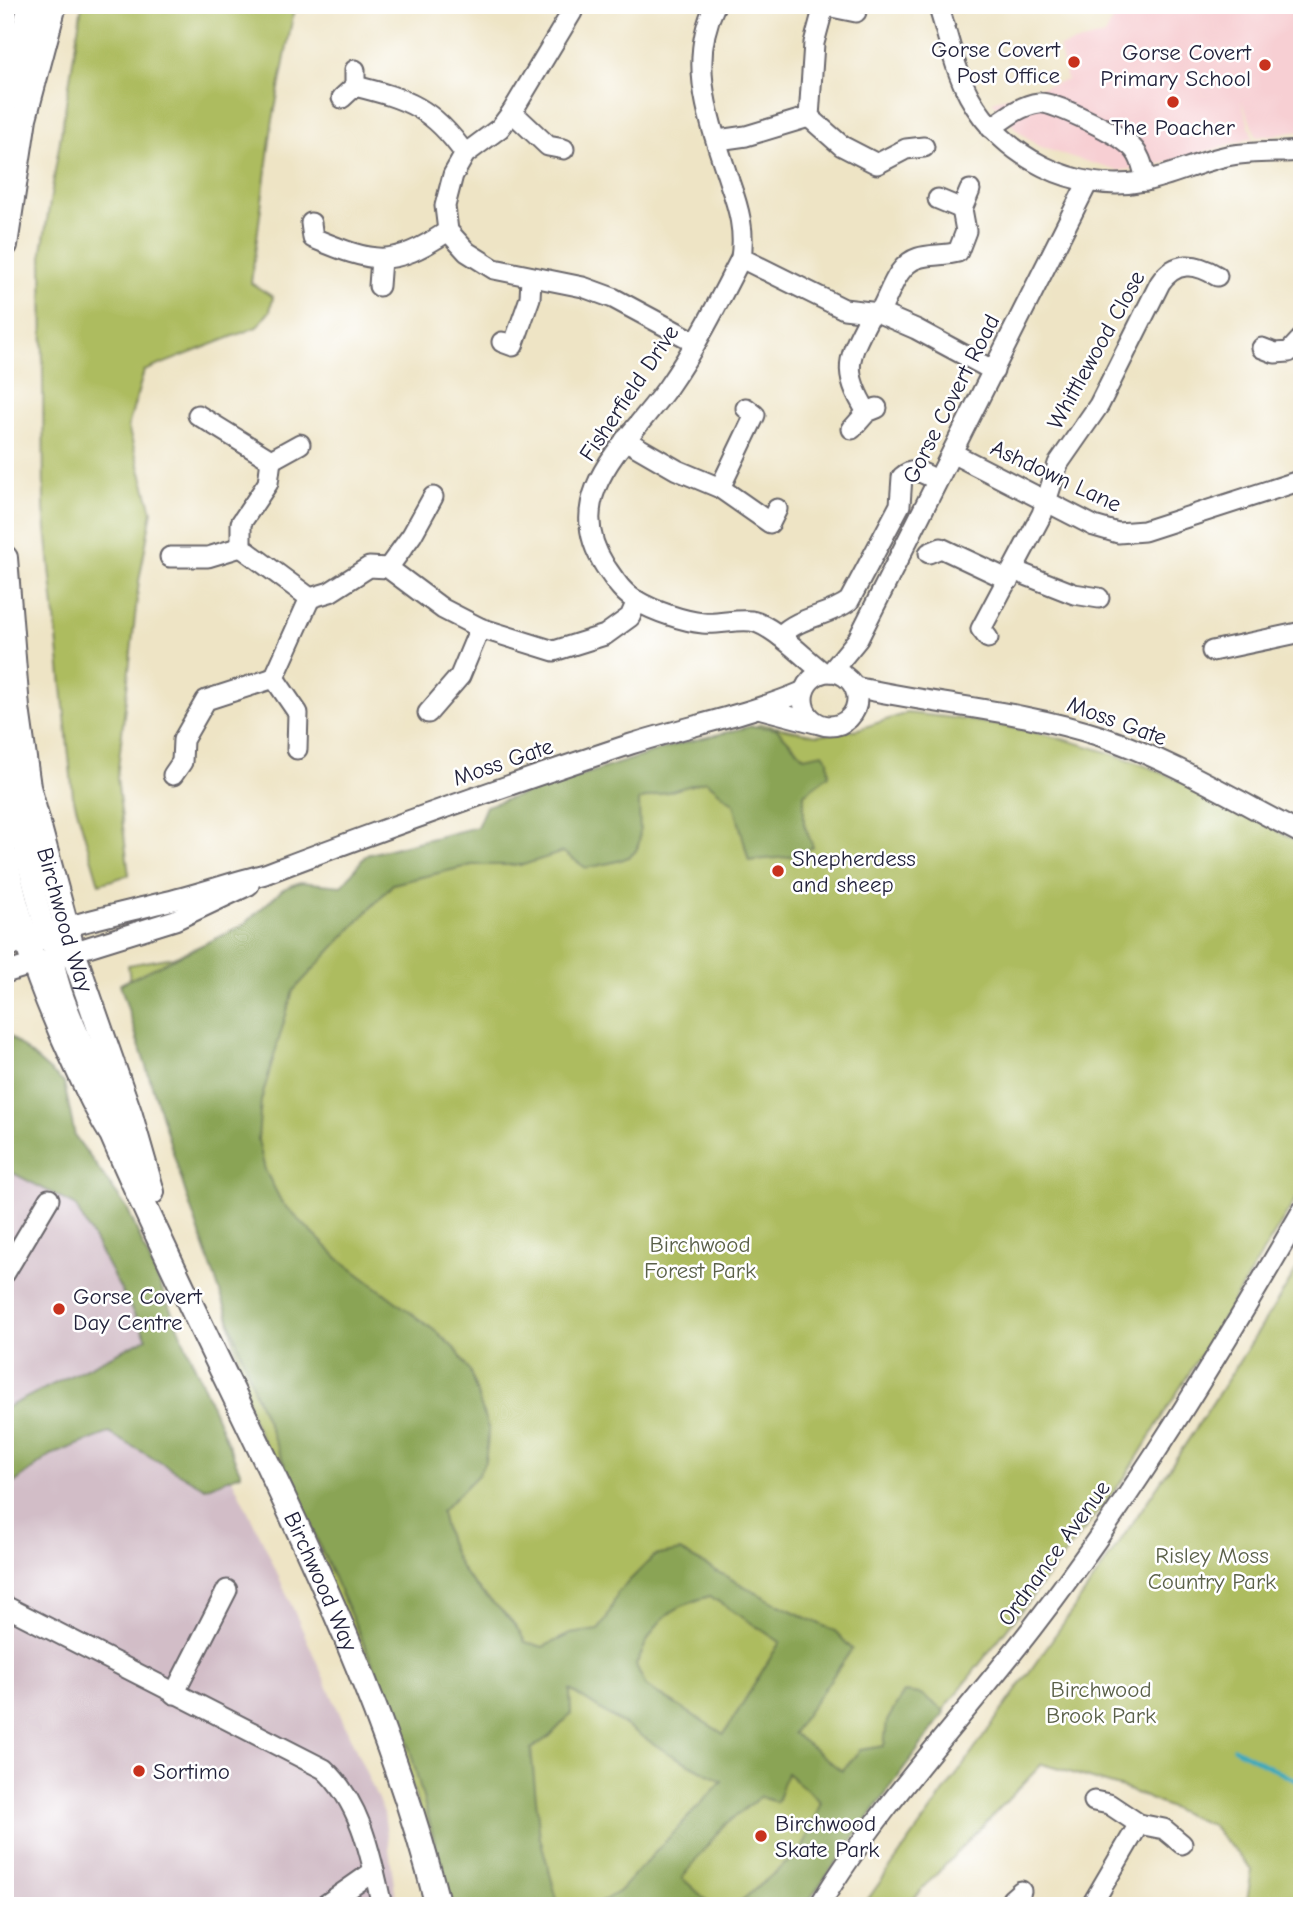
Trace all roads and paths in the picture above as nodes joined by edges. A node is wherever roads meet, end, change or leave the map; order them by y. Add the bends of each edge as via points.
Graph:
1 (30, 5) edge
2 (54, 5) edge
3 (573, 5) edge
4 (715, 5) edge
5 (938, 5) edge
6 (823, 6) edge
7 (856, 12) dead end
8 (351, 85) dead end
9 (5, 101) edge
10 (512, 112) junction
11 (809, 117) junction
12 (991, 128) junction
13 (718, 140) junction
14 (925, 147) dead end
15 (564, 149) dead end
16 (1302, 151) edge
17 (465, 154) junction
18 (1146, 181) junction
19 (1087, 182) junction
20 (970, 190) dead end
21 (938, 199) dead end
22 (962, 209) junction
23 (311, 223) dead end
24 (448, 231) junction
25 (5, 245) edge
26 (381, 258) junction
27 (741, 258) junction
28 (1217, 276) dead end
29 (531, 279) junction
30 (379, 286) dead end
31 (875, 313) junction
32 (1302, 338) edge
33 (502, 342) dead end
34 (695, 342) junction
35 (1262, 348) dead end
36 (994, 371) junction
37 (746, 408) dead end
38 (198, 415) dead end
39 (852, 429) dead end
40 (625, 440) junction
41 (300, 444) dead end
42 (951, 453) junction
43 (271, 460) junction
44 (1302, 480) edge
45 (937, 481) junction
46 (720, 488) junction
47 (433, 497) dead end
48 (1045, 500) junction
49 (777, 509) dead end
50 (241, 547) junction
51 (929, 553) dead end
52 (170, 557) dead end
53 (5, 558) edge
54 (388, 568) junction
55 (1011, 575) junction
56 (310, 597) junction
57 (1099, 598) dead end
58 (637, 601) junction
59 (480, 628) junction
60 (1302, 632) edge
61 (988, 638) dead end
62 (858, 639) junction
63 (786, 642) junction
64 (1213, 652) dead end
65 (827, 672) junction
66 (274, 678) junction
67 (853, 684) junction
68 (804, 690) junction
69 (901, 698) junction
70 (762, 709) junction
71 (854, 712) junction
72 (428, 713) dead end
73 (816, 723) junction
74 (5, 749) edge
75 (297, 749) dead end
76 (173, 775) dead end
77 (1302, 834) edge
78 (265, 874) junction
79 (7, 879) edge
80 (36, 936) edge
81 (54, 958) junction
82 (5, 973) edge
83 (49, 1199) dead end
84 (1302, 1211) edge
85 (173, 1269) junction
86 (5, 1273) edge
87 (227, 1590) dead end
88 (5, 1606) edge
89 (174, 1694) junction
90 (1094, 1801) dead end
91 (1139, 1824) junction
92 (1182, 1844) dead end
93 (374, 1871) junction
94 (324, 1906) edge
95 (382, 1906) edge
96 (438, 1906) edge
97 (819, 1906) edge
98 (1091, 1906) edge

1 - 9 main road
2 - 25 main road via 24,118
3 - 10 street
4 - 13 street, Fisherfield Drive via 707,23 700,75
5 - 12 street via 964,86
6 - 7 street
6 - 11 street via 814,43
8 - 17 street via 425,110 446,127
10 - 15 street via 548,146
10 - 17 street via 500,128
11 - 13 street
11 - 14 street via 842,146 880,169 906,149
12 - 18 street via 1040,102 1056,106 1127,143 1142,163
12 - 19 street via 1035,162
13 - 27 street, Fisherfield Drive via 740,214
16 - 18 street via 1239,154
17 - 24 street via 453,175 445,206
18 - 19 street
19 - 36 street, Gorse Covert Road
20 - 22 street
21 - 22 street
22 - 31 street via 966,232 958,252 911,262
23 - 26 street via 313,238 348,252
24 - 26 street via 401,258
24 - 29 street via 467,252 494,269
26 - 30 street
27 - 31 street via 844,309
27 - 34 street, Fisherfield Drive
28 - 48 street, Whittlewood Close via 1194,265 1167,274 1099,405 1058,464
29 - 33 street via 530,298 513,346
29 - 34 street via 612,298
31 - 36 street
31 - 39 street via 853,349 849,375 853,390 873,410
32 - 35 street via 1289,352 1275,354
34 - 40 street, Fisherfield Drive via 668,387
36 - 42 street, Gorse Covert Road
37 - 46 street via 755,415
38 - 43 street
40 - 46 street
40 - 58 street, Fisherfield Drive via 611,455 593,496 591,536 612,577
41 - 43 street
42 - 45 street, Gorse Covert Road
42 - 48 street, Ashdown Lane
43 - 50 street via 268,484 241,523
44 - 48 street, Ashdown Lane via 1130,533 1094,526
45 - 62 street, Gorse Covert Road
45 - 63 street via 917,470 902,477 900,505 849,601 796,622
46 - 49 street via 770,523
47 - 54 street
48 - 55 street, Whittlewood Close
50 - 52 street via 208,557
50 - 56 street
51 - 55 street via 941,548
53 - 80 main road, Birchwood Way via 28,787
54 - 56 street via 369,567 330,592
54 - 59 street via 443,609
55 - 57 street
55 - 61 street, Whittlewood Close via 981,629
56 - 66 street
58 - 59 street via 630,617 605,635 554,651
58 - 63 street, Fisherfield Drive via 703,623 750,621
59 - 72 street via 460,676
60 - 64 street
62 - 65 street, Gorse Covert Road
62 - 67 street, Gorse Covert Road
63 - 65 street, Fisherfield Drive
63 - 68 street
65 - 67 street, Moss Gate
65 - 68 street, Moss Gate via 812,678
66 - 75 street via 298,713
66 - 76 street via 205,700 183,740 182,762
67 - 69 street, Moss Gate
67 - 71 street
68 - 70 street, Moss Gate
68 - 73 street via 804,709
69 - 71 street, Moss Gate
69 - 77 street, Moss Gate via 967,705 1099,736 1177,769
70 - 73 street, Moss Gate
70 - 78 street, Moss Gate via 683,728 575,763
71 - 73 street, Moss Gate via 837,726
74 - 80 street
78 - 80 street, Moss Gate
78 - 81 street, Moss Gate via 199,910
79 - 80 main road, Birchwood Way
80 - 81 main road, Birchwood Way
80 - 81 main road, Birchwood Way
81 - 82 street, Moss Gate
81 - 85 main road, Birchwood Way via 130,1115
81 - 85 main road, Birchwood Way via 54,1016
83 - 86 street
84 - 97 street, Ordnance Avenue via 1157,1451 1032,1628 876,1825
85 - 96 main road, Birchwood Way via 369,1687 408,1799
87 - 89 street
88 - 89 street
89 - 93 street via 324,1769 352,1803
90 - 91 street via 1109,1804
91 - 92 street via 1164,1829
91 - 98 street
93 - 94 street
93 - 95 street

